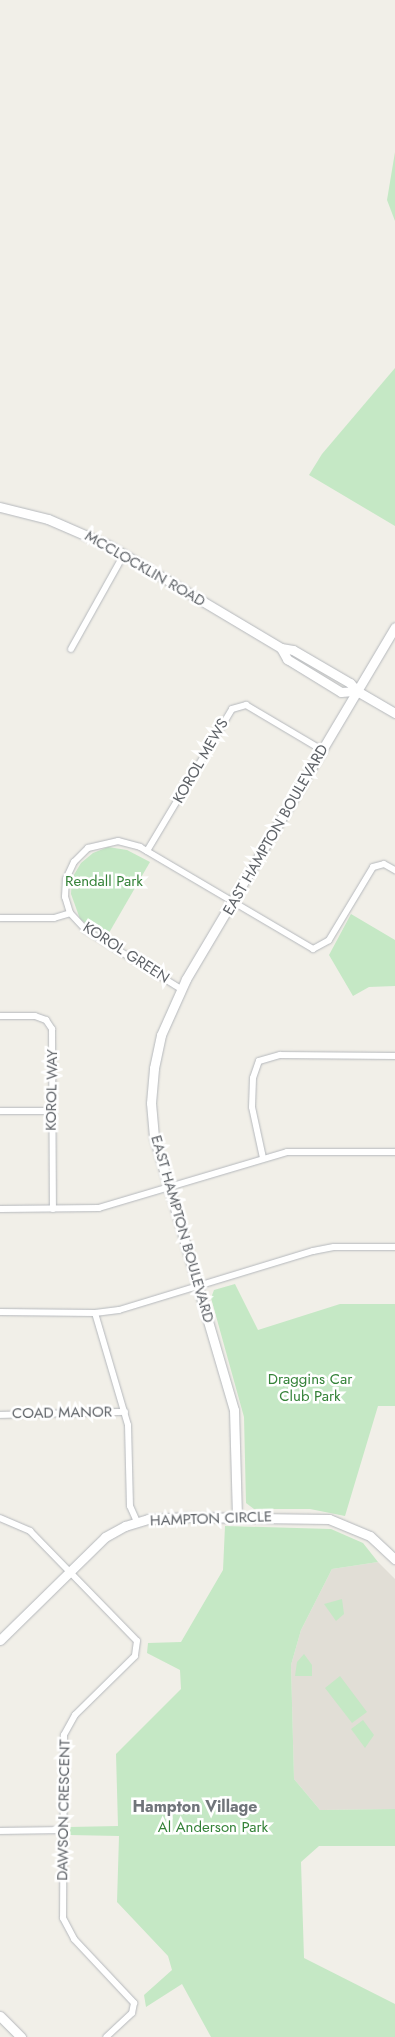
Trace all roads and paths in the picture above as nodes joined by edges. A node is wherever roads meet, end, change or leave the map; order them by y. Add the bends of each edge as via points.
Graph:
1 (0, 507) edge
2 (124, 554) junction
3 (395, 627) edge
4 (71, 649) dead end
5 (357, 691) junction
6 (395, 713) edge
7 (322, 750) junction
8 (147, 851) junction
9 (395, 870) edge
10 (233, 903) junction
11 (70, 913) junction
12 (0, 918) edge
13 (181, 989) junction
14 (0, 1016) edge
15 (395, 1056) edge
16 (0, 1111) edge
17 (52, 1111) junction
18 (395, 1152) edge
19 (264, 1158) junction
20 (168, 1188) junction
21 (0, 1209) edge
22 (53, 1209) junction
23 (395, 1246) edge
24 (199, 1286) junction
25 (0, 1312) edge
26 (96, 1313) junction
27 (125, 1412) junction
28 (0, 1415) edge
29 (237, 1517) junction
30 (0, 1518) edge
31 (137, 1522) junction
32 (395, 1559) edge
33 (68, 1571) junction
34 (0, 1640) edge
35 (62, 1830) junction
36 (0, 1831) edge
37 (0, 2016) edge
38 (21, 2037) edge
39 (106, 2037) edge

1 - 2 street, MCCLOCKLIN ROAD via 65,525
2 - 4 street
2 - 5 street, MCCLOCKLIN ROAD via 282,648 287,658 341,692
3 - 5 street, EAST HAMPTON BOULEVARD
5 - 6 street, MCCLOCKLIN ROAD
5 - 7 street, EAST HAMPTON BOULEVARD
7 - 8 street, KOROL MEWS via 246,705 232,709
7 - 10 street, EAST HAMPTON BOULEVARD
8 - 10 street, KOROL GREEN
8 - 11 street, KOROL GREEN via 128,843 107,842 80,854 66,879 65,897
9 - 10 street, KOROL GREEN via 384,864 373,867 329,940 313,949
10 - 13 street, EAST HAMPTON BOULEVARD
11 - 12 street via 54,918
11 - 13 street, KOROL GREEN via 86,930
13 - 20 street, EAST HAMPTON BOULEVARD via 161,1035 151,1086 154,1137
14 - 17 street, KOROL WAY via 35,1016 50,1024 53,1035
15 - 19 street via 280,1055 259,1060 253,1078 252,1107
16 - 17 street
17 - 22 street, KOROL WAY
18 - 19 street via 296,1151
19 - 20 street
20 - 22 street via 99,1208
20 - 24 street, EAST HAMPTON BOULEVARD
21 - 22 street
23 - 24 street via 323,1249
24 - 26 street via 129,1308
24 - 29 street, EAST HAMPTON BOULEVARD via 235,1415
25 - 26 street
26 - 27 street
27 - 28 street, COAD MANOR
27 - 31 street via 130,1448 130,1506
29 - 31 street, HAMPTON CIRCLE via 167,1517
29 - 32 street, HAMPTON CIRCLE via 314,1517 338,1521 370,1536
30 - 33 street via 30,1531
31 - 33 street, HAMPTON CIRCLE via 105,1537
33 - 34 street, HAMPTON CIRCLE
33 - 35 street, DAWSON CRESCENT via 130,1631 138,1648 135,1656 66,1728
35 - 36 street
35 - 39 street, DAWSON CRESCENT via 62,1908 66,1928 134,2003 132,2013
37 - 38 street

